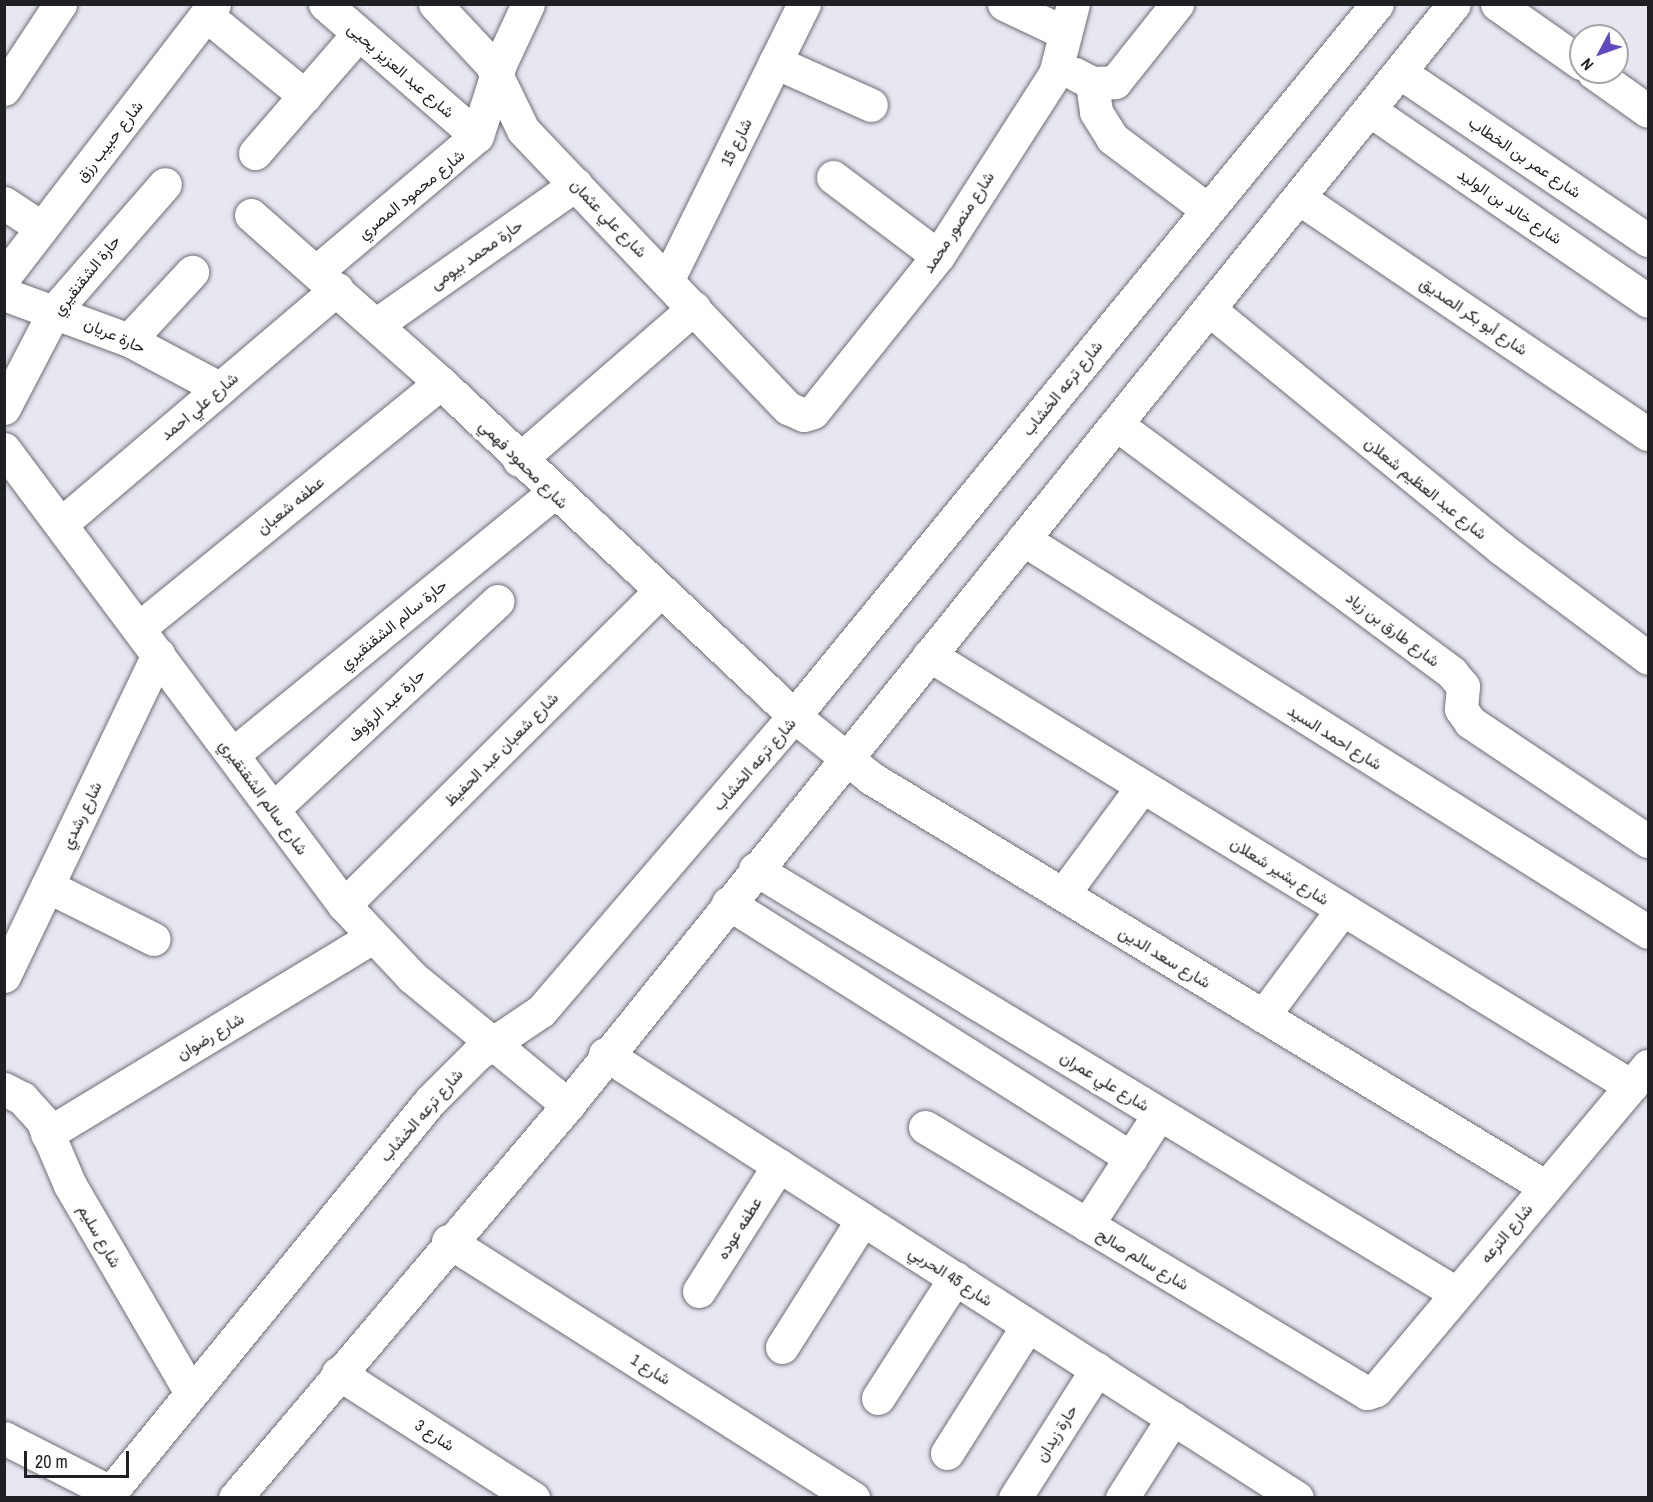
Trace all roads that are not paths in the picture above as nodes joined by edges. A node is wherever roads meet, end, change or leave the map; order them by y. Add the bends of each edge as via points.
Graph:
1 (60, 4) edge
2 (325, 4) edge
3 (435, 4) edge
4 (528, 4) edge
5 (804, 4) edge
6 (1004, 4) edge
7 (1177, 4) edge
8 (1377, 4) edge
9 (1454, 4) edge
10 (1497, 4) edge
11 (210, 10) edge
12 (1068, 18) edge
13 (358, 34) junction
14 (1569, 55) edge
15 (775, 62) junction
16 (1058, 65) junction
17 (1401, 74) junction
18 (497, 76) junction
19 (1092, 83) junction
20 (1610, 84) edge
21 (4, 88) edge
22 (305, 96) junction
23 (870, 105) dead end
24 (1371, 111) junction
25 (1648, 111) edge
26 (477, 136) junction
27 (255, 153) dead end
28 (833, 177) dead end
29 (165, 184) dead end
30 (576, 184) junction
31 (1299, 198) junction
32 (4, 203) edge
33 (1208, 210) junction
34 (251, 215) dead end
35 (42, 228) junction
36 (1648, 240) edge
37 (938, 256) junction
38 (192, 272) dead end
39 (4, 276) edge
40 (668, 279) junction
41 (327, 280) junction
42 (4, 294) edge
43 (1648, 301) edge
44 (694, 308) junction
45 (56, 310) junction
46 (1210, 310) junction
47 (377, 324) junction
48 (129, 340) junction
49 (441, 383) junction
50 (219, 388) junction
51 (4, 408) edge
52 (804, 415) joint
53 (1116, 424) junction
54 (1648, 434) edge
55 (4, 449) edge
56 (519, 460) junction
57 (552, 494) junction
58 (62, 523) junction
59 (1023, 539) junction
60 (658, 592) junction
61 (498, 601) dead end
62 (139, 628) junction
63 (158, 654) junction
64 (929, 655) junction
65 (1648, 658) edge
66 (794, 716) junction
67 (233, 754) junction
68 (845, 758) junction
69 (1142, 786) junction
70 (273, 808) junction
71 (1648, 842) edge
72 (755, 869) junction
73 (47, 886) junction
74 (1062, 894) junction
75 (728, 903) junction
76 (344, 905) junction
77 (1342, 910) junction
78 (1648, 932) edge
79 (372, 937) junction
80 (154, 939) dead end
81 (4, 976) edge
82 (1263, 1016) junction
83 (491, 1044) junction
84 (605, 1054) junction
85 (1640, 1076) edge
86 (4, 1089) edge
87 (568, 1105) junction
88 (1159, 1114) junction
89 (924, 1127) dead end
90 (47, 1134) junction
91 (1131, 1158) junction
92 (779, 1165) junction
93 (1544, 1186) junction
94 (863, 1220) junction
95 (1087, 1226) junction
96 (448, 1241) junction
97 (955, 1278) junction
98 (699, 1291) dead end
99 (1456, 1293) junction
100 (1028, 1325) junction
101 (782, 1347) dead end
102 (1096, 1369) junction
103 (338, 1372) junction
104 (1362, 1390) joint
105 (189, 1391) junction
106 (878, 1398) dead end
107 (1173, 1418) junction
108 (4, 1438) edge
109 (947, 1453) dead end
110 (108, 1495) edge
111 (243, 1495) edge
112 (533, 1497) edge
113 (853, 1497) edge
114 (1015, 1497) edge
115 (1122, 1497) edge
116 (1298, 1497) edge

1 - 21 street
2 - 13 street, شارع عبد العزيز يحيى
3 - 18 street, شارع علي عثمان
4 - 18 street, شارع محمود المصري
5 - 15 street, شارع 15
6 - 12 street
7 - 19 street via 1122,77
8 - 33 street, شارع ترعه الخشاب
9 - 17 street
10 - 14 street
11 - 22 street
11 - 35 street, شارع حبيب رزق
12 - 16 street, شارع منصور محمد
13 - 22 street
13 - 26 street, شارع عبد العزيز يحيى
15 - 23 street
15 - 40 street, شارع 15
16 - 19 street
16 - 37 street, شارع منصور محمد
17 - 24 street
17 - 36 street, شارع عمر بن الخطاب
18 - 26 street, شارع محمود المصري
18 - 30 street, شارع علي عثمان via 517,123
19 - 33 street via 1096,112 1112,138
20 - 25 street
22 - 27 street
24 - 31 street
24 - 43 street, شارع خالد بن الوليد
26 - 41 street, شارع محمود المصري
28 - 37 street
29 - 45 street, حارة الشقنقيري
30 - 40 street, شارع علي عثمان
30 - 47 street, حارة محمد بيومى
31 - 46 street
31 - 54 street, شارع أبو بكر الصديق
32 - 35 street
33 - 66 street, شارع ترعه الخشاب
34 - 41 street, شارع محمود فهمي
35 - 39 street, شارع حبيب رزق
37 - 52 street, شارع منصور محمد via 813,412
38 - 48 street
40 - 44 street, شارع علي عثمان
41 - 47 street, شارع محمود فهمي
41 - 50 street, شارع علي احمد
42 - 45 street, حارة عريان
44 - 52 street, شارع علي عثمان via 788,408
44 - 56 street
45 - 48 street, حارة عريان
45 - 51 street, حارة الشقنقيري
46 - 53 street
46 - 65 street, شارع عبد العظيم شعلان via 1502,549
47 - 49 street, شارع محمود فهمي
48 - 50 street, حارة عريان
49 - 56 street, شارع محمود فهمي
49 - 62 street, عطفه شعبان
50 - 58 street, شارع علي احمد
53 - 59 street
53 - 71 street, شارع طارق بن زياد via 1452,673 1463,686 1461,709 1470,722
55 - 58 street, شارع سالم الشقنقيري
56 - 57 street, شارع محمود فهمي
57 - 60 street, شارع محمود فهمي
57 - 67 street, حارة سالم الشقنقيري
58 - 62 street, شارع سالم الشقنقيري
59 - 64 street
59 - 78 street, شارع احمد السيد
60 - 66 street, شارع محمود فهمي
60 - 76 street, شارع شعبان عبد الحفيظ
61 - 70 street, حارة عبد الرؤوف
62 - 63 street, شارع سالم الشقنقيري
63 - 67 street, شارع سالم الشقنقيري
63 - 73 street, شارع رشدي
64 - 68 street
64 - 69 street, شارع بشير شعلان
66 - 68 street, شارع سعد الدين
66 - 83 street, شارع ترعه الخشاب via 541,1011
67 - 70 street, شارع سالم الشقنقيري
68 - 72 street
68 - 74 street, شارع سعد الدين
69 - 74 street
69 - 77 street, شارع بشير شعلان
70 - 76 street, شارع سالم الشقنقيري
72 - 75 street
72 - 88 street, شارع علي عمران
73 - 80 street
73 - 81 street, شارع رشدي
74 - 82 street, شارع سعد الدين
75 - 84 street
75 - 91 street
76 - 79 street, شارع سالم الشقنقيري
77 - 82 street
77 - 85 street, شارع بشير شعلان
79 - 83 street, شارع سالم الشقنقيري
79 - 90 street, شارع رضوان
82 - 93 street, شارع سعد الدين
83 - 87 street, شارع سالم الشقنقيري
83 - 105 street, شارع ترعه الخشاب via 430,1101
84 - 87 street
84 - 92 street, شارع 45 الحربي
85 - 93 street, شارع الترعه
86 - 90 street, شارع سليم via 34,1107
87 - 96 street
88 - 91 street
88 - 99 street, شارع علي عمران
89 - 95 street, شارع سالم صالح
90 - 105 street, شارع سليم via 70,1185
91 - 95 street
92 - 94 street, شارع 45 الحربي
92 - 98 street, عطفه عوده
93 - 99 street, شارع الترعه
94 - 97 street, شارع 45 الحربي
94 - 101 street
95 - 104 street, شارع سالم صالح
96 - 103 street
96 - 113 street, شارع 1
97 - 100 street, شارع 45 الحربي
97 - 106 street
99 - 104 street, شارع الترعه via 1376,1390
100 - 102 street, شارع 45 الحربي
100 - 109 street
102 - 107 street, شارع 45 الحربي
102 - 114 street, حارة زيدان
103 - 111 street
103 - 112 street, شارع 3
105 - 110 street, شارع ترعه الخشاب
107 - 115 street
107 - 116 street, شارع 45 الحربي
108 - 110 street

